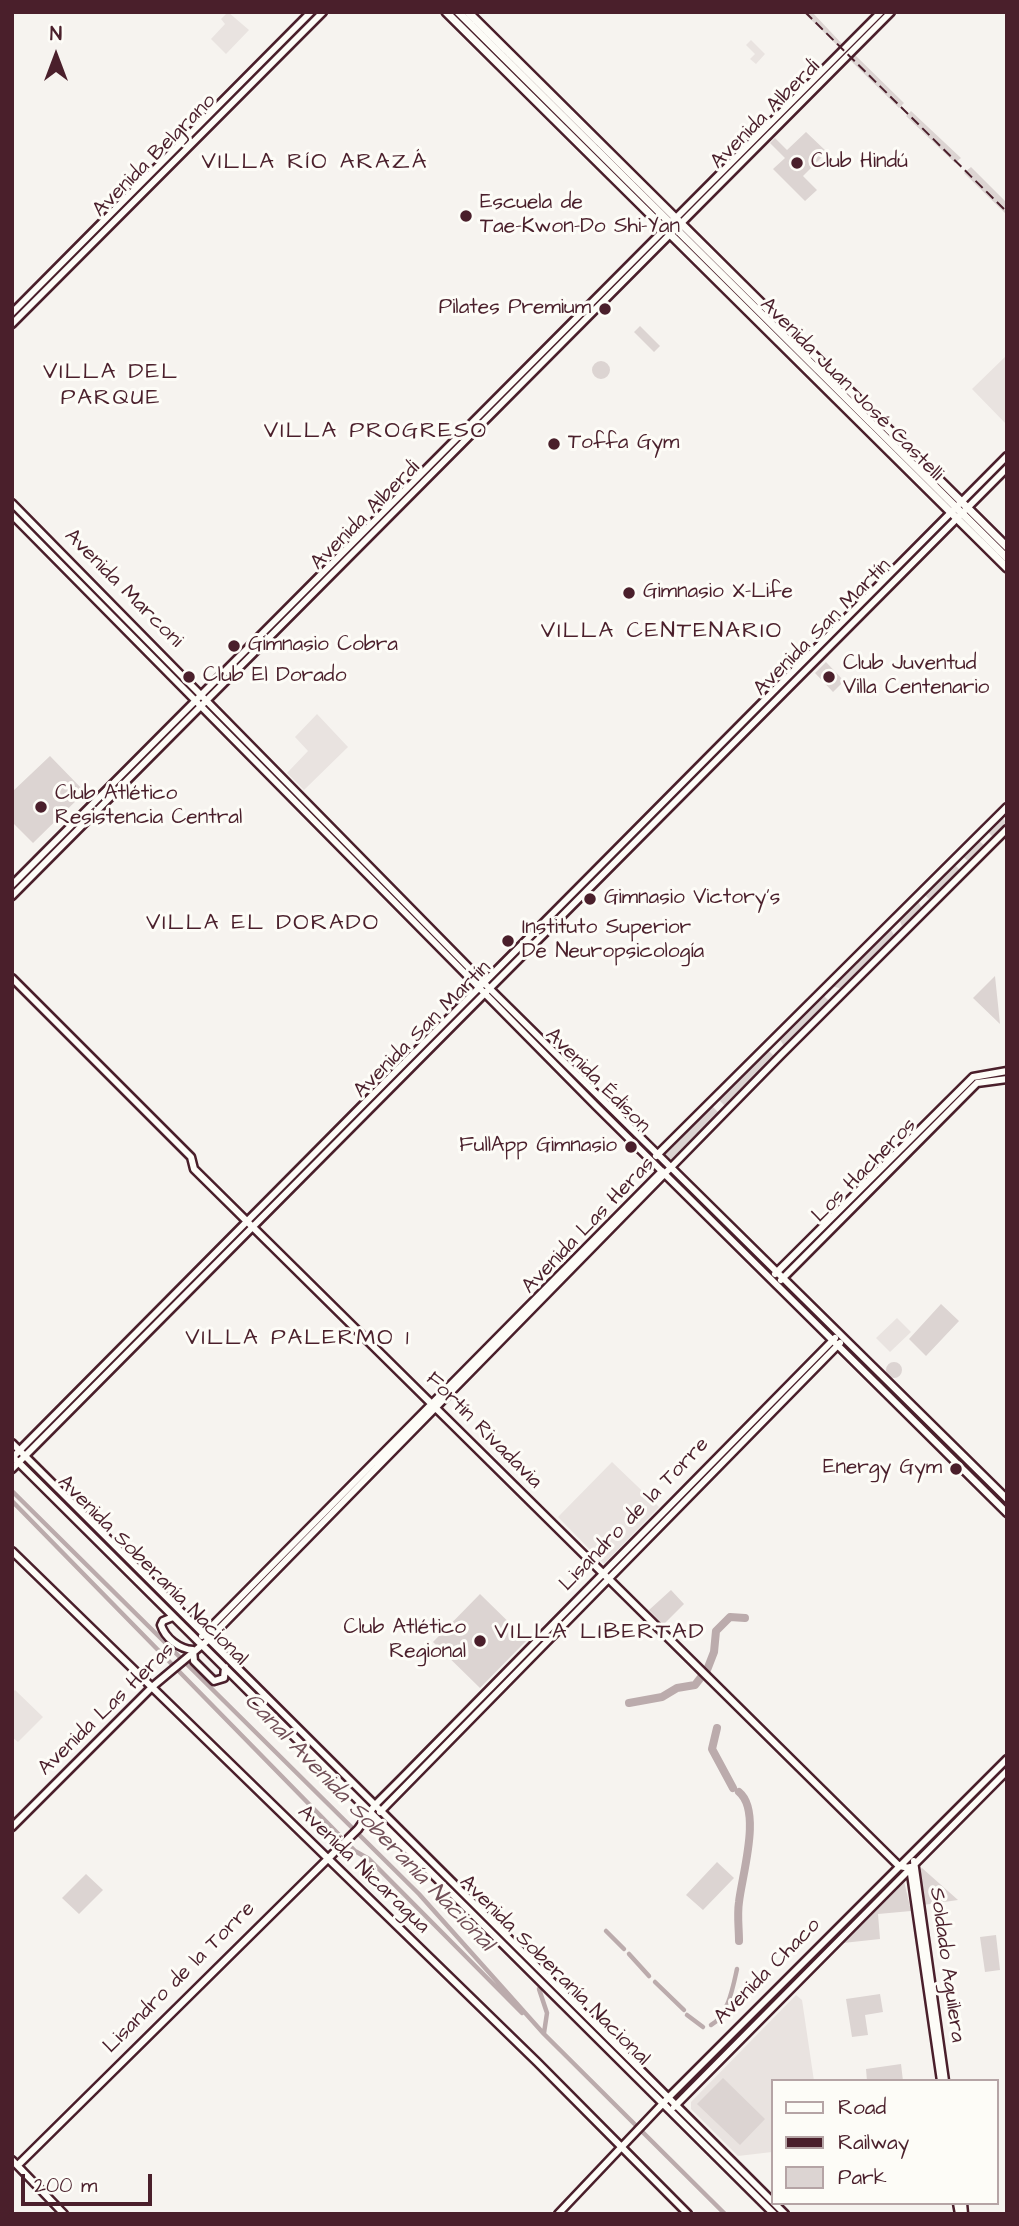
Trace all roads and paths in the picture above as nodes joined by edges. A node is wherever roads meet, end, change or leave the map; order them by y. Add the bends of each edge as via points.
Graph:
1 (311, 12) edge
2 (323, 12) edge
3 (446, 12) edge
4 (458, 12) edge
5 (468, 12) edge
6 (881, 12) edge
7 (891, 12) edge
8 (673, 227) junction
9 (12, 313) edge
10 (12, 324) edge
11 (1007, 456) edge
12 (1007, 468) edge
13 (12, 503) edge
14 (959, 511) junction
15 (12, 515) edge
16 (1007, 547) edge
17 (1007, 558) edge
18 (1007, 568) edge
19 (199, 701) junction
20 (206, 702) junction
21 (1007, 806) edge
22 (1007, 829) edge
23 (12, 885) edge
24 (12, 896) edge
25 (12, 978) edge
26 (485, 987) junction
27 (1007, 1071) edge
28 (1007, 1079) edge
29 (975, 1080) junction
30 (659, 1154) junction
31 (652, 1161) junction
32 (671, 1167) junction
33 (664, 1173) junction
34 (245, 1221) junction
35 (252, 1228) junction
36 (777, 1276) junction
37 (842, 1336) junction
38 (836, 1342) junction
39 (432, 1406) junction
40 (12, 1443) edge
41 (22, 1453) junction
42 (15, 1458) edge
43 (12, 1469) edge
44 (1007, 1499) edge
45 (1007, 1513) edge
46 (92, 1536) junction
47 (12, 1551) edge
48 (130, 1562) junction
49 (602, 1573) junction
50 (609, 1579) junction
51 (173, 1616) junction
52 (200, 1643) junction
53 (225, 1667) junction
54 (152, 1687) junction
55 (273, 1704) junction
56 (296, 1738) junction
57 (1007, 1759) edge
58 (1007, 1771) edge
59 (375, 1805) junction
60 (381, 1811) junction
61 (371, 1815) junction
62 (12, 1827) edge
63 (910, 1856) junction
64 (327, 1859) junction
65 (900, 1866) junction
66 (912, 1866) junction
67 (943, 2079) edge
68 (669, 2097) junction
69 (663, 2103) junction
70 (673, 2108) junction
71 (622, 2148) junction
72 (12, 2160) edge
73 (18, 2165) junction
74 (771, 2200) edge
75 (64, 2214) edge
76 (558, 2214) edge
77 (688, 2214) edge
78 (774, 2214) edge

1 - 9 main road, Avenida Belgrano
2 - 10 main road, Avenida Belgrano
3 - 8 main road
4 - 8 main road
5 - 8 main road
6 - 8 main road, Avenida Alberdi
7 - 8 main road, Avenida Alberdi
8 - 14 main road, Avenida Juan José Castelli
8 - 19 main road, Avenida Alberdi
8 - 20 main road, Avenida Alberdi
11 - 14 main road, Avenida San Martín
12 - 14 main road, Avenida San Martín
13 - 19 main road, Avenida Marconi
14 - 16 main road, Avenida Juan José Castelli
14 - 17 main road, Avenida Juan José Castelli
14 - 18 main road, Avenida Juan José Castelli
14 - 26 main road, Avenida San Martín
15 - 19 main road, Avenida Marconi
19 - 20 main road, Avenida Alberdi
19 - 23 main road, Avenida Alberdi
19 - 24 main road, Avenida Alberdi
19 - 26 main road, Avenida Édison
20 - 26 main road, Avenida Édison
21 - 30 main road, Avenida Las Heras
22 - 32 main road, Avenida Las Heras
25 - 34 main road, Fortín Rivadavia via 191,1157 194,1169
26 - 30 main road, Avenida Édison
26 - 31 main road, Avenida Édison
26 - 34 main road, Avenida San Martín
26 - 35 main road, Avenida San Martín
27 - 29 main road
28 - 29 main road
29 - 36 main road, Los Hacheros
30 - 31 main road, Avenida Las Heras
30 - 32 main road, Avenida Édison
31 - 33 main road, Avenida Édison
32 - 33 main road, Avenida Las Heras
32 - 36 main road, Avenida Édison
33 - 36 main road, Avenida Édison
33 - 39 main road, Avenida Las Heras
34 - 35 main road, Fortín Rivadavia
34 - 41 main road, Avenida San Martín
35 - 39 main road, Fortín Rivadavia
35 - 41 main road, Avenida San Martín
36 - 37 main road, Avenida Édison
36 - 38 main road, Los Hacheros via 777,1284
37 - 38 main road, Lisandro de la Torre
37 - 44 main road, Avenida Édison
38 - 45 main road
38 - 49 main road, Lisandro de la Torre
38 - 50 main road, Lisandro de la Torre
39 - 49 main road, Fortín Rivadavia
39 - 52 main road, Avenida Las Heras
40 - 41 main road, Avenida Soberanía Nacional
41 - 42 main road, Avenida San Martín
41 - 48 main road, Avenida Soberanía Nacional
42 - 43 main road, Avenida San Martín
42 - 46 main road, Avenida Soberanía Nacional
46 - 48 main road
46 - 51 main road, Avenida Soberanía Nacional
47 - 54 main road, Avenida Nicaragua
48 - 52 main road, Avenida Soberanía Nacional
49 - 50 main road, Fortín Rivadavia
49 - 59 main road, Lisandro de la Torre
50 - 60 main road, Lisandro de la Torre
50 - 65 main road, Fortín Rivadavia
51 - 52 main road, Avenida Soberanía Nacional
51 - 52 main road via 163,1620 162,1629 180,1648
52 - 53 main road, Avenida Soberanía Nacional
52 - 53 main road via 194,1661 214,1681 224,1678
52 - 54 main road, Avenida Las Heras
52 - 55 main road, Avenida Soberanía Nacional
53 - 56 main road, Avenida Soberanía Nacional
54 - 62 main road, Avenida Las Heras
54 - 64 main road, Avenida Nicaragua
55 - 56 main road
55 - 59 main road, Avenida Soberanía Nacional
56 - 61 main road, Avenida Soberanía Nacional
57 - 63 main road, Avenida Chaco
58 - 66 main road, Avenida Chaco
59 - 60 main road, Avenida Soberanía Nacional
59 - 61 main road, Lisandro de la Torre
60 - 61 main road, Lisandro de la Torre
60 - 68 main road, Avenida Soberanía Nacional
61 - 64 main road, Lisandro de la Torre
61 - 69 main road, Avenida Soberanía Nacional
63 - 65 main road, Avenida Chaco
63 - 66 main road, Soldado Aguilera
64 - 71 main road, Avenida Nicaragua
64 - 73 main road, Lisandro de la Torre
65 - 66 main road
65 - 68 main road, Avenida Chaco
66 - 67 main road, Soldado Aguilera
66 - 70 main road, Avenida Chaco
68 - 69 main road, Avenida Chaco
68 - 70 main road, Avenida Soberanía Nacional
69 - 70 main road, Avenida Soberanía Nacional
69 - 71 main road, Avenida Chaco
70 - 74 main road, Avenida Soberanía Nacional
70 - 78 main road, Avenida Soberanía Nacional
71 - 76 main road, Avenida Chaco
71 - 77 main road, Avenida Nicaragua
72 - 73 main road
73 - 75 main road

